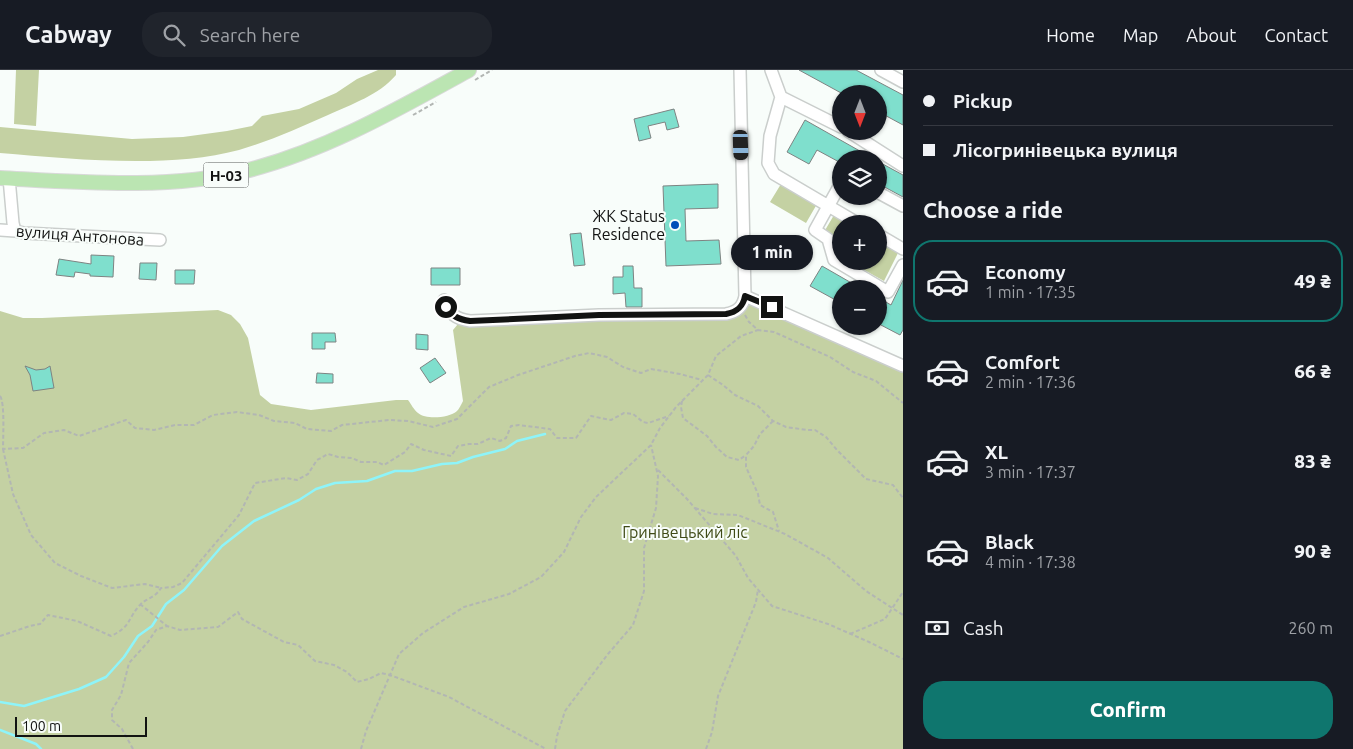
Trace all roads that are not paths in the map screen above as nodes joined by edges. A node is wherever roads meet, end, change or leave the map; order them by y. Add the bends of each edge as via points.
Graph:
1 (469, 70) edge
2 (740, 70) edge
3 (771, 70) edge
4 (881, 70) edge
5 (903, 82) edge
6 (781, 97) junction
7 (832, 122) edge
8 (862, 140) edge
9 (903, 166) edge
10 (5, 178) edge
11 (887, 197) edge
12 (832, 199) edge
13 (828, 206) junction
14 (903, 206) edge
15 (844, 215) edge
16 (0, 230) edge
17 (16, 231) junction
18 (160, 240) dead end
19 (887, 240) edge
20 (903, 249) edge
21 (903, 265) edge
22 (444, 300) dead end
23 (744, 300) junction
24 (903, 365) edge

1 - 10 main road, Н-03 via 328,143 246,171 207,179 147,183
2 - 23 street
3 - 6 street
4 - 5 street
6 - 7 street
6 - 13 street via 770,136 768,163 774,174
8 - 9 street
10 - 17 street
11 - 14 street
12 - 13 street
13 - 15 street
13 - 21 street via 814,230 828,239 834,260 888,292
16 - 17 street, вулиця Антонова
17 - 18 street, вулиця Антонова
19 - 20 street
22 - 23 street via 453,316 470,321 726,314 734,313
23 - 24 street

